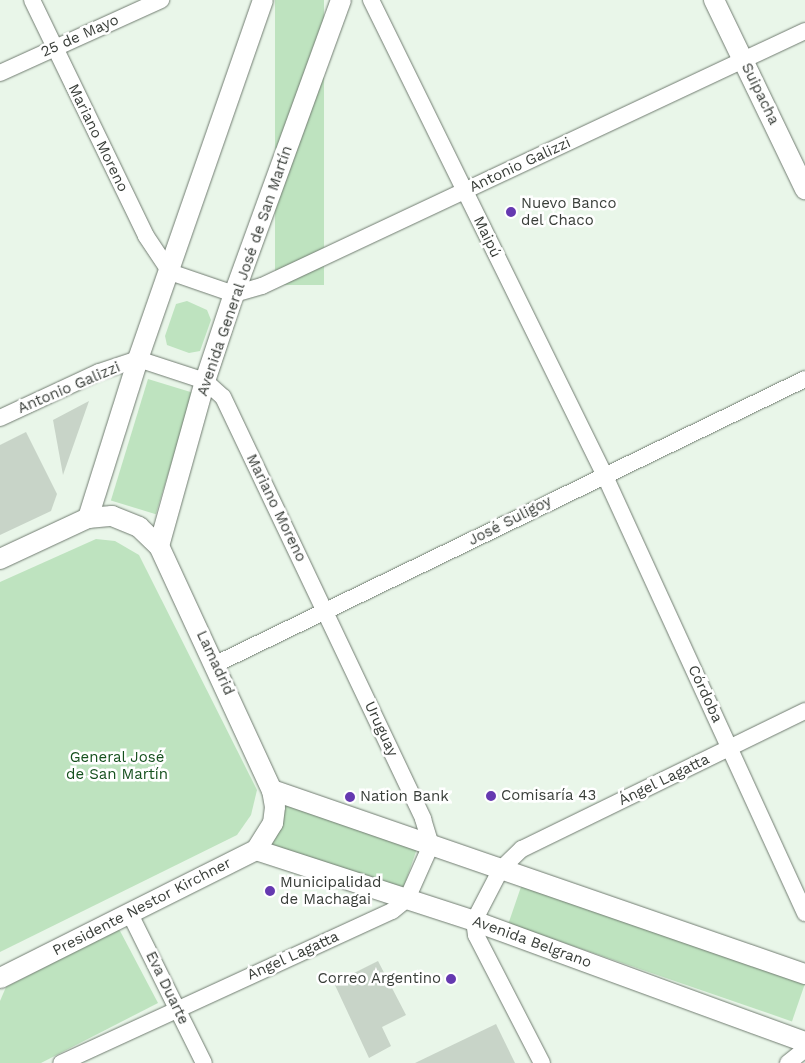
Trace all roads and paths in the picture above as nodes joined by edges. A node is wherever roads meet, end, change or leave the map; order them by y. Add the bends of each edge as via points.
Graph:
1 (32, 0) edge
2 (161, 0) edge
3 (263, 0) edge
4 (341, 0) edge
5 (371, 0) edge
6 (714, 0) edge
7 (805, 31) edge
8 (54, 48) junction
9 (743, 60) junction
10 (0, 73) edge
11 (805, 189) edge
12 (464, 191) junction
13 (170, 272) junction
14 (234, 294) junction
15 (138, 359) junction
16 (805, 379) edge
17 (205, 381) junction
18 (0, 418) edge
19 (604, 474) junction
20 (88, 518) junction
21 (159, 546) junction
22 (0, 559) edge
23 (327, 614) junction
24 (216, 664) junction
25 (805, 711) edge
26 (730, 748) junction
27 (272, 790) junction
28 (432, 845) junction
29 (256, 850) junction
30 (501, 869) junction
31 (406, 899) junction
32 (805, 913) edge
33 (130, 914) junction
34 (474, 921) junction
35 (805, 974) edge
36 (0, 978) edge
37 (178, 1008) junction
38 (805, 1042) edge
39 (805, 1049) edge
40 (61, 1063) edge
41 (204, 1063) edge
42 (542, 1063) edge
43 (788, 1063) edge

1 - 8 street, Mariano Moreno
2 - 8 street, 25 de Mayo
3 - 13 street
4 - 14 street, Avenida General José de San Martín
5 - 12 street, Maipú
6 - 9 street, Suipacha
7 - 9 street, Antonio Galizzi
8 - 10 street, 25 de Mayo
8 - 13 street, Mariano Moreno via 146,236
9 - 11 street, Suipacha
9 - 12 street, Antonio Galizzi
12 - 14 street, Antonio Galizzi via 262,286
12 - 19 street, Maipú
13 - 14 street
13 - 15 street
14 - 17 street, Avenida General José de San Martín
15 - 17 street
15 - 18 street, Antonio Galizzi via 99,372
15 - 20 street
16 - 19 street, José Suligoy
17 - 21 street, Avenida General José de San Martín
17 - 23 street, Mariano Moreno via 222,397
19 - 23 street, José Suligoy
19 - 26 street, Córdoba
20 - 21 street, Lamadrid via 112,516 139,527
20 - 22 street
21 - 24 street, Lamadrid
23 - 24 street, José Suligoy
23 - 28 street, Uruguay via 423,819
24 - 27 street, Lamadrid
25 - 26 street, Ángel Lagatta
26 - 30 street, Ángel Lagatta via 522,850
26 - 32 street, Córdoba
27 - 28 street
27 - 29 street, Lamadrid via 276,807 273,823
28 - 30 street
28 - 31 street
29 - 31 street, Avenida Belgrano
29 - 33 street, Presidente Nestor Kirchner
30 - 34 street
30 - 35 street
31 - 34 street, Avenida Belgrano
31 - 37 street, Angel Lagatta via 392,911
33 - 36 street, Presidente Nestor Kirchner
33 - 37 street, Eva Duarte
34 - 38 street, Avenida Belgrano
34 - 42 street via 476,935
37 - 40 street, Angel Lagatta
37 - 41 street, Eva Duarte
39 - 43 street

